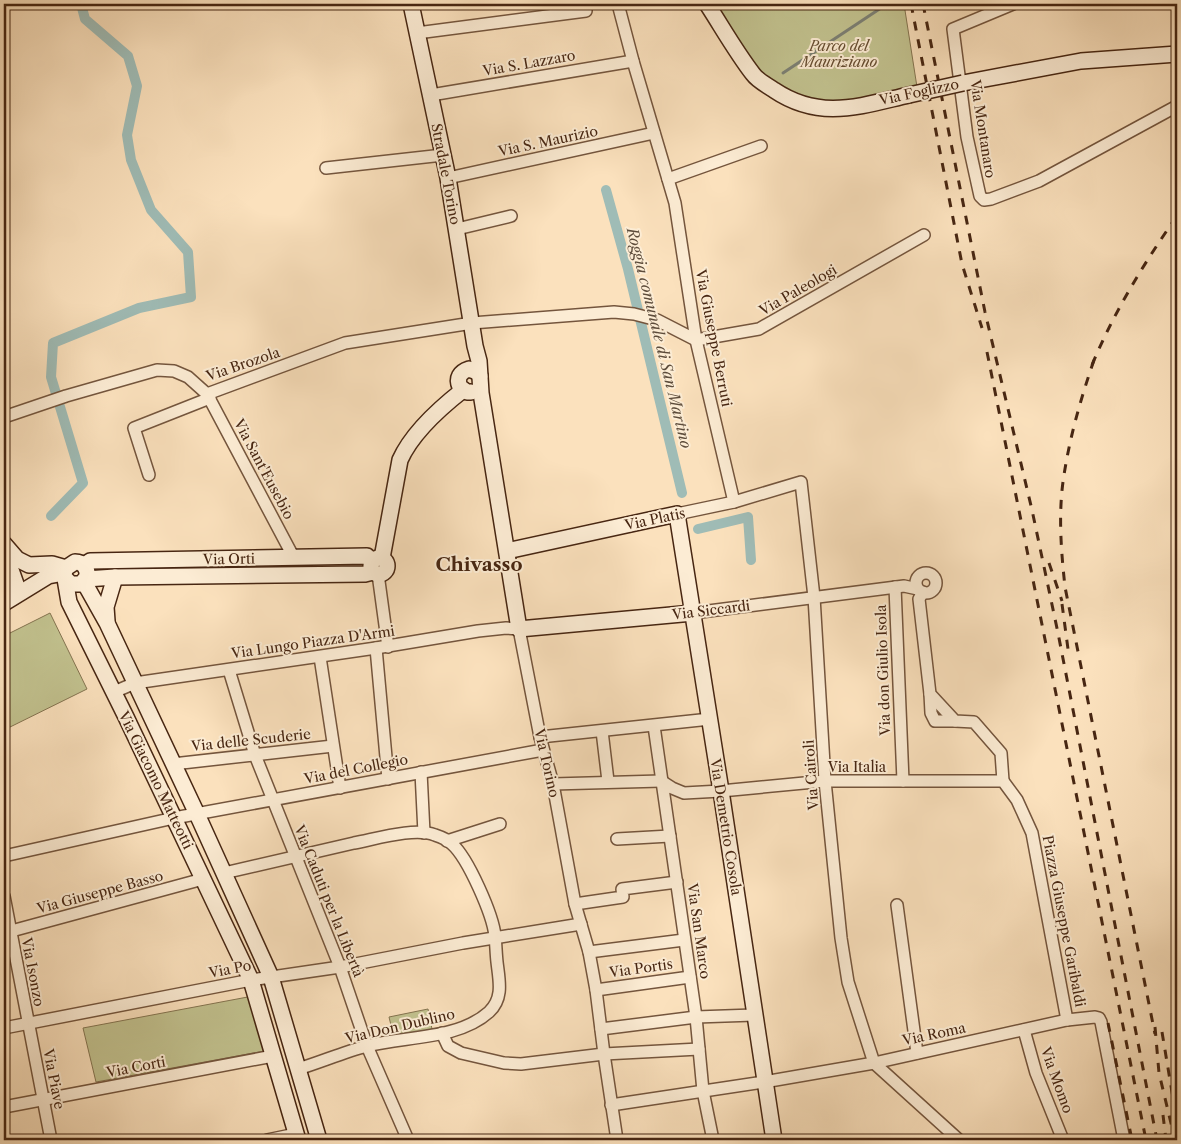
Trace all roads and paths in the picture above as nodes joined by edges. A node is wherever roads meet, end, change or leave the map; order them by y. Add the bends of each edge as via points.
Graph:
1 (411, 4) edge
2 (618, 4) edge
3 (707, 4) edge
4 (1013, 4) edge
5 (586, 12) dead end
6 (417, 33) junction
7 (1177, 54) edge
8 (632, 61) junction
9 (431, 95) junction
10 (1177, 106) edge
11 (654, 133) junction
12 (761, 146) dead end
13 (443, 155) junction
14 (326, 168) dead end
15 (448, 178) junction
16 (668, 179) junction
17 (511, 216) dead end
18 (457, 229) junction
19 (924, 235) dead end
20 (472, 323) junction
21 (696, 340) junction
22 (475, 346) junction
23 (462, 380) junction
24 (480, 380) junction
25 (208, 396) junction
26 (4, 417) edge
27 (148, 475) dead end
28 (801, 482) joint
29 (734, 502) junction
30 (677, 514) junction
31 (4, 544) edge
32 (4, 550) edge
33 (507, 552) junction
34 (294, 558) junction
35 (376, 567) junction
36 (11, 569) junction
37 (66, 571) junction
38 (85, 576) junction
39 (115, 577) junction
40 (33, 584) junction
41 (899, 587) junction
42 (814, 597) junction
43 (8, 600) edge
44 (692, 613) junction
45 (107, 623) junction
46 (519, 629) junction
47 (388, 647) junction
48 (376, 648) junction
49 (320, 656) junction
50 (229, 670) junction
51 (135, 683) junction
52 (114, 692) junction
53 (710, 719) junction
54 (654, 726) junction
55 (602, 731) junction
56 (540, 737) junction
57 (333, 746) junction
58 (544, 750) junction
59 (255, 755) junction
60 (173, 764) junction
61 (421, 772) junction
62 (388, 779) junction
63 (661, 780) junction
64 (608, 781) junction
65 (903, 781) junction
66 (1003, 781) junction
67 (825, 782) junction
68 (553, 784) junction
69 (340, 788) junction
70 (721, 792) junction
71 (274, 800) junction
72 (197, 814) junction
73 (174, 818) junction
74 (500, 824) dead end
75 (424, 832) junction
76 (670, 836) junction
77 (617, 839) dead end
78 (447, 841) junction
79 (4, 856) edge
80 (295, 856) junction
81 (224, 873) junction
82 (204, 879) junction
83 (677, 882) junction
84 (4, 896) edge
85 (575, 904) junction
86 (897, 905) dead end
87 (580, 924) junction
88 (7, 932) edge
89 (496, 938) junction
90 (684, 940) junction
91 (589, 952) junction
92 (340, 967) junction
93 (271, 977) junction
94 (690, 977) junction
95 (251, 980) junction
96 (596, 990) junction
97 (754, 1014) junction
98 (696, 1016) junction
99 (1068, 1020) junction
100 (28, 1024) junction
101 (4, 1028) edge
102 (601, 1028) junction
103 (1024, 1030) junction
104 (442, 1033) junction
105 (367, 1046) junction
106 (699, 1049) junction
107 (917, 1053) junction
108 (604, 1054) junction
109 (273, 1056) junction
110 (874, 1062) junction
111 (298, 1069) junction
112 (764, 1082) junction
113 (703, 1091) junction
114 (43, 1100) junction
115 (611, 1105) junction
116 (4, 1107) edge
117 (297, 1137) edge
118 (51, 1140) edge
119 (267, 1140) edge
120 (319, 1140) edge
121 (408, 1140) edge
122 (617, 1140) edge
123 (714, 1140) edge
124 (774, 1140) edge
125 (958, 1140) edge
126 (1063, 1140) edge
127 (1124, 1140) edge

1 - 6 main road, Stradale Torino
2 - 8 street, Via Giuseppe Berruti
3 - 7 main road, Via Foglizzo, bridge via 754,76 786,98 809,107 834,109 861,105 1081,61
4 - 10 street, Via Montanaro via 953,29 967,137 980,196 984,200 1040,181
5 - 6 street
6 - 9 main road, Stradale Torino
8 - 9 street, Via S. Lazzaro
8 - 11 street, Via Giuseppe Berruti
9 - 13 main road, Stradale Torino
11 - 15 street, Via S. Maurizio
11 - 16 street, Via Giuseppe Berruti
12 - 16 street
13 - 14 street
13 - 15 main road, Stradale Torino
15 - 18 main road, Stradale Torino
16 - 21 street, Via Giuseppe Berruti via 675,203
17 - 18 street
18 - 20 main road, Stradale Torino
19 - 21 street, Via Paleologi via 759,329
20 - 21 street via 614,312 657,320
20 - 22 main road, Stradale Torino
20 - 25 street, Via Brozola via 345,343
21 - 29 street, Via Giuseppe Berruti
22 - 23 main road
22 - 24 main road, Stradale Torino
23 - 24 main road via 473,370
23 - 24 main road via 467,392 473,392
23 - 35 main road via 444,393 436,411 404,451
24 - 33 main road, Via Torino
25 - 26 street, Via Brozola via 188,377 158,370
25 - 27 street via 134,428
25 - 34 street, Via Sant'Eusebio
28 - 29 street, Via Platis
28 - 42 street, Via Cairoli
29 - 30 street, Via Platis
30 - 33 main road, Via Platis
30 - 44 main road, Via Demetrio Cosola
31 - 37 main road via 17,559 29,565 52,564
32 - 36 main road
33 - 46 main road, Via Torino
34 - 35 main road, Via Orti via 367,556
34 - 38 main road, Via Orti via 90,561
35 - 39 main road, Via Orti via 365,574
35 - 47 street
36 - 40 main road
36 - 43 main road via 16,584
37 - 38 main road, Via Orti via 75,585
37 - 38 main road, Via Orti via 78,562
37 - 40 main road, Via Orti
37 - 52 main road, Via Giacomo Matteotti via 69,602
38 - 39 main road, Via Orti
38 - 45 main road, Via Giacomo Matteotti
39 - 45 main road via 106,607
40 - 43 main road, Via Orti
41 - 42 street, Via Siccardi
41 - 65 street, Via don Giulio Isola
41 - 66 street, Via Siccardi via 919,587 930,694 956,721 974,722 1001,753
42 - 44 street, Via Siccardi
42 - 67 street, Via Cairoli
44 - 46 main road, Via Siccardi
44 - 53 main road, Via Demetrio Cosola
45 - 51 main road, Via Giacomo Matteotti
46 - 47 street, Via Lungo Piazza D'Armi via 497,629
46 - 56 street, Via Torino
47 - 48 street, Via Lungo Piazza D'Armi
48 - 49 street, Via Lungo Piazza D'Armi
48 - 62 street
49 - 50 street, Via Lungo Piazza D'Armi
49 - 57 street
50 - 51 street, Via Lungo Piazza D'Armi
50 - 59 street, Via Caduti per la Libertà
51 - 52 street, Via Lungo Piazza D'Armi
51 - 60 main road, Via Giacomo Matteotti
52 - 73 main road, Via Giacomo Matteotti
53 - 54 street
53 - 70 main road, Via Demetrio Cosola
54 - 55 street
54 - 63 street, Via San Marco
55 - 56 street
55 - 64 street
56 - 58 street, Via Torino
57 - 59 street, Via delle Scuderie
57 - 69 street
58 - 61 street, Via del Collegio
58 - 68 street, Via Torino
59 - 60 street, Via delle Scuderie
59 - 71 street, Via Caduti per la Libertà
60 - 72 main road, Via Giacomo Matteotti
61 - 62 street, Via del Collegio
61 - 75 street
62 - 69 street, Via del Collegio
63 - 64 street
63 - 70 street, Via Italia via 684,793
63 - 76 street, Via San Marco
64 - 68 street
65 - 66 street, Via Italia
65 - 67 street, Via Italia
66 - 99 street, Piazza Giuseppe Garibaldi via 1017,800 1032,833
67 - 70 street, Via Italia
67 - 110 street, Via Cairoli via 848,982
68 - 85 street, Via Torino
69 - 71 street, Via del Collegio
70 - 97 main road, Via Demetrio Cosola
71 - 72 street, Via del Collegio
71 - 80 street, Via Caduti per la Libertà
72 - 73 street, Via del Collegio
72 - 81 main road, Via Giacomo Matteotti
73 - 79 street, Via del Collegio
73 - 82 main road, Via Giacomo Matteotti
74 - 78 street
75 - 78 street
75 - 80 street
76 - 77 street
76 - 83 street, Via San Marco
78 - 89 street, Via Don Dublino via 459,852 473,877 490,915
80 - 81 street
80 - 92 street, Via Caduti per la Libertà
81 - 93 main road, Via Giacomo Matteotti
82 - 88 street, Via Giuseppe Basso
82 - 95 main road, Via Giacomo Matteotti
83 - 85 street via 622,889 623,898
83 - 90 street, Via San Marco
84 - 88 street, Via Isonzo
85 - 87 street, Via Torino
86 - 107 street
87 - 89 street, Via Po
87 - 91 street, Via Torino
88 - 100 street, Via Isonzo
89 - 92 street, Via Po
89 - 104 street, Via Don Dublino via 500,987 495,1005 470,1024
90 - 91 street
90 - 94 street, Via San Marco
91 - 96 street, Via Torino
92 - 93 street, Via Po
92 - 105 street, Via Caduti per la Libertà
93 - 95 street, Via Po
93 - 111 main road, Via Giacomo Matteotti
94 - 96 street, Via Portis
94 - 98 street, Via San Marco
95 - 100 street, Via Po
95 - 109 main road, Via Giacomo Matteotti
96 - 102 street, Via Torino
97 - 98 street
97 - 112 main road, Via Demetrio Cosola
98 - 102 street
98 - 106 street, Via San Marco
99 - 103 street, Via Roma
99 - 127 street, Via Roma via 1096,1017 1101,1022
100 - 101 street, Via Po
100 - 114 street, Via Piave
102 - 108 street, Via Torino
103 - 107 street, Via Roma
103 - 126 street, Via Momo via 1036,1073
104 - 105 street, Via Don Dublino
104 - 108 street via 448,1046 460,1053 504,1063 521,1064
105 - 111 street, Via Don Dublino
105 - 121 street, Via Caduti per la Libertà
106 - 108 street
106 - 113 street, Via San Marco
107 - 110 street, Via Roma
108 - 115 street, Via Torino
109 - 114 street, Via Corti
109 - 117 main road, Via Giacomo Matteotti
110 - 112 street, Via Roma
110 - 125 street
111 - 120 main road, Via Giacomo Matteotti
112 - 113 street
112 - 124 main road, Via Demetrio Cosola
113 - 115 street
113 - 123 street, Via San Marco
114 - 116 street, Via Corti
114 - 118 street, Via Piave
115 - 122 street, Via Torino
117 - 119 street

